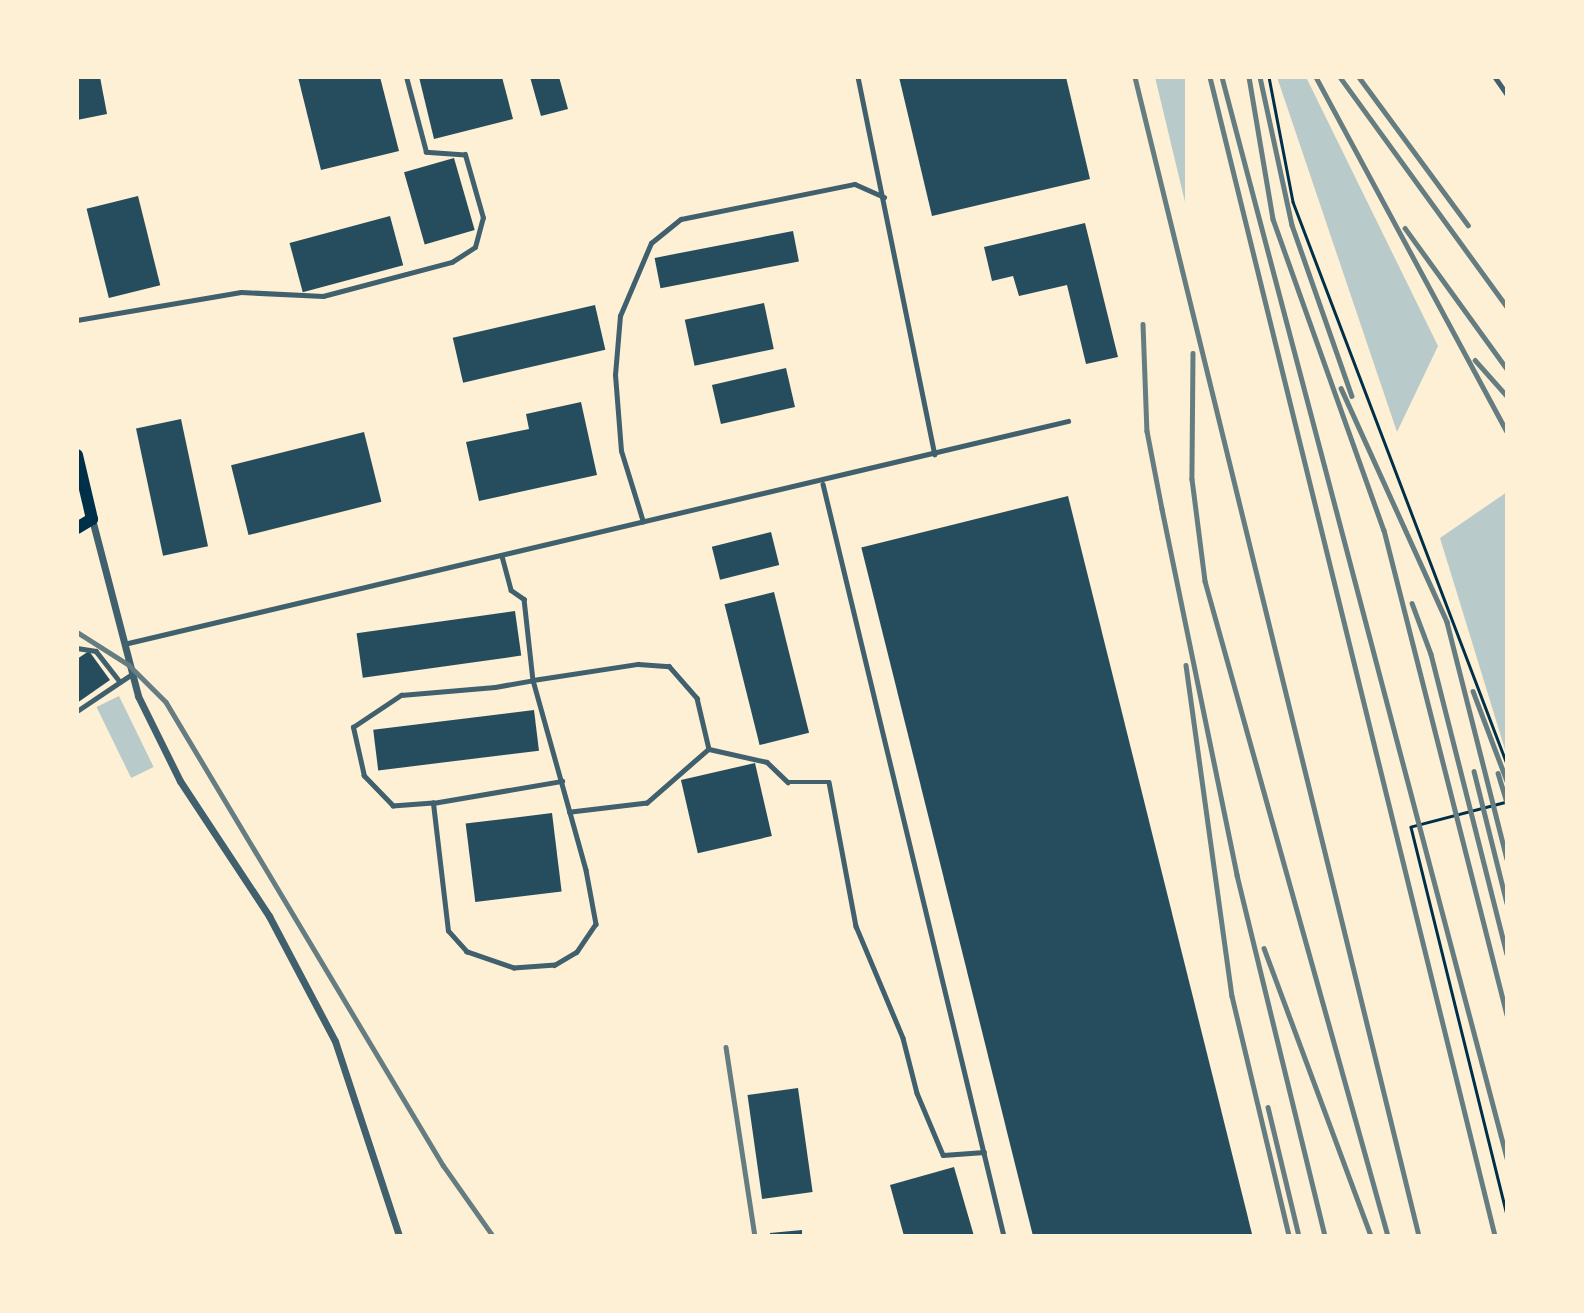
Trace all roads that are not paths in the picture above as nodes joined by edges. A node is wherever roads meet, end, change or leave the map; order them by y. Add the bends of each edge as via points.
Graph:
1 (406, 77) edge
2 (858, 77) edge
3 (1495, 77) edge
4 (1507, 94) edge
5 (884, 197) junction
6 (77, 320) edge
7 (1068, 421) dead end
8 (935, 454) junction
9 (77, 455) edge
10 (823, 484) junction
11 (92, 519) junction
12 (643, 523) junction
13 (77, 528) edge
14 (502, 556) junction
15 (124, 644) junction
16 (77, 648) edge
17 (132, 674) junction
18 (533, 680) junction
19 (120, 682) junction
20 (77, 711) edge
21 (709, 750) junction
22 (562, 781) junction
23 (433, 803) junction
24 (570, 812) junction
25 (984, 1152) junction
26 (399, 1236) edge
27 (1004, 1236) edge

1 - 6 lane via 426,152 465,155 483,218 475,247 452,262 323,296 241,292
2 - 5 lane
3 - 4 lane
5 - 8 lane
5 - 12 lane via 855,184 681,219 651,243 620,316 615,376 621,451
7 - 8 lane
8 - 10 lane
9 - 11 main road
10 - 12 lane
10 - 25 lane
11 - 13 main road
11 - 15 street
12 - 14 lane
14 - 15 lane
14 - 18 lane via 511,590 524,598
15 - 17 street
16 - 19 lane via 96,651
17 - 19 lane
17 - 26 street via 180,781 269,916 335,1041
18 - 21 lane via 638,664 669,666 697,698
18 - 22 lane
18 - 23 lane via 401,695 353,727 364,776 393,806
19 - 20 lane
21 - 24 lane via 647,803
21 - 25 lane via 766,762 788,782 829,782 856,926 903,1038 917,1093 943,1155
22 - 23 lane
22 - 24 lane
23 - 24 lane via 449,931 467,952 514,968 555,965 577,952 596,924
25 - 27 lane

